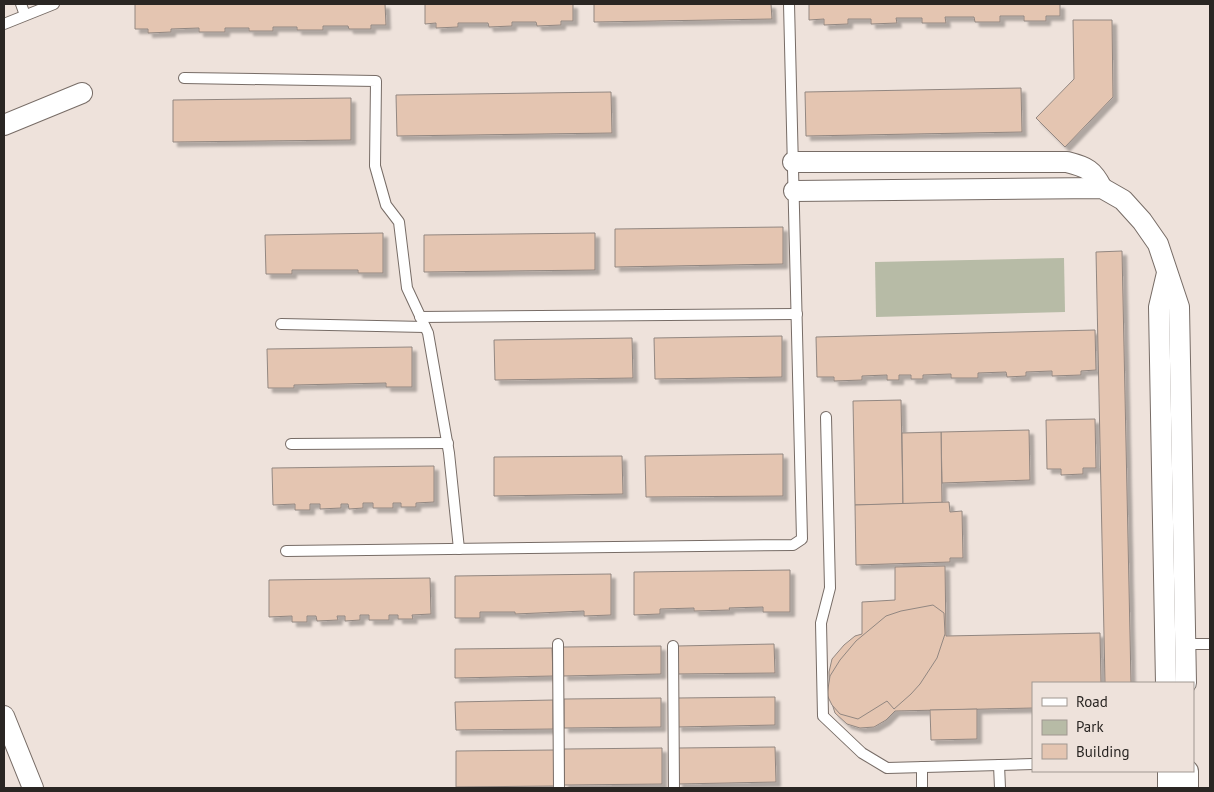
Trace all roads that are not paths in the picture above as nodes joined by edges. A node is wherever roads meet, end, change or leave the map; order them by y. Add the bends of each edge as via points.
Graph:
1 (21, 4) edge
2 (54, 4) edge
3 (790, 4) edge
4 (26, 15) junction
5 (4, 24) edge
6 (184, 78) dead end
7 (82, 93) dead end
8 (4, 126) edge
9 (793, 162) junction
10 (1102, 188) junction
11 (794, 191) junction
12 (1167, 273) junction
13 (797, 314) junction
14 (422, 322) junction
15 (281, 324) dead end
16 (826, 417) dead end
17 (448, 443) junction
18 (291, 444) dead end
19 (460, 549) junction
20 (286, 551) dead end
21 (558, 644) dead end
22 (1185, 644) junction
23 (1210, 644) edge
24 (673, 646) dead end
25 (1166, 682) edge
26 (1186, 682) edge
27 (4, 716) edge
28 (1032, 764) edge
29 (999, 765) junction
30 (922, 767) junction
31 (1168, 772) edge
32 (1188, 772) edge
33 (33, 788) edge
34 (559, 788) edge
35 (674, 788) edge
36 (922, 788) edge
37 (1000, 788) edge
38 (1168, 788) edge
39 (1188, 788) edge

1 - 4 lane
2 - 4 lane
3 - 9 lane
4 - 5 lane
6 - 14 lane via 376,81 375,166 386,205 399,222 407,288
7 - 8 street
9 - 10 street via 1067,162 1096,174
9 - 11 lane
10 - 11 street
10 - 12 street via 1123,200 1142,221 1158,244
11 - 13 lane
12 - 22 street via 1179,307
12 - 25 street via 1159,307
13 - 14 lane
13 - 19 lane via 802,539 793,546
14 - 15 lane
14 - 17 lane via 428,333
16 - 30 lane via 830,588 822,624 823,716 862,753 887,768
17 - 18 lane
17 - 19 lane
19 - 20 lane
21 - 34 lane
22 - 23 lane
22 - 26 street
24 - 35 lane
27 - 33 street
28 - 29 lane
29 - 30 lane
29 - 37 lane
30 - 36 lane
31 - 38 street
32 - 39 street

